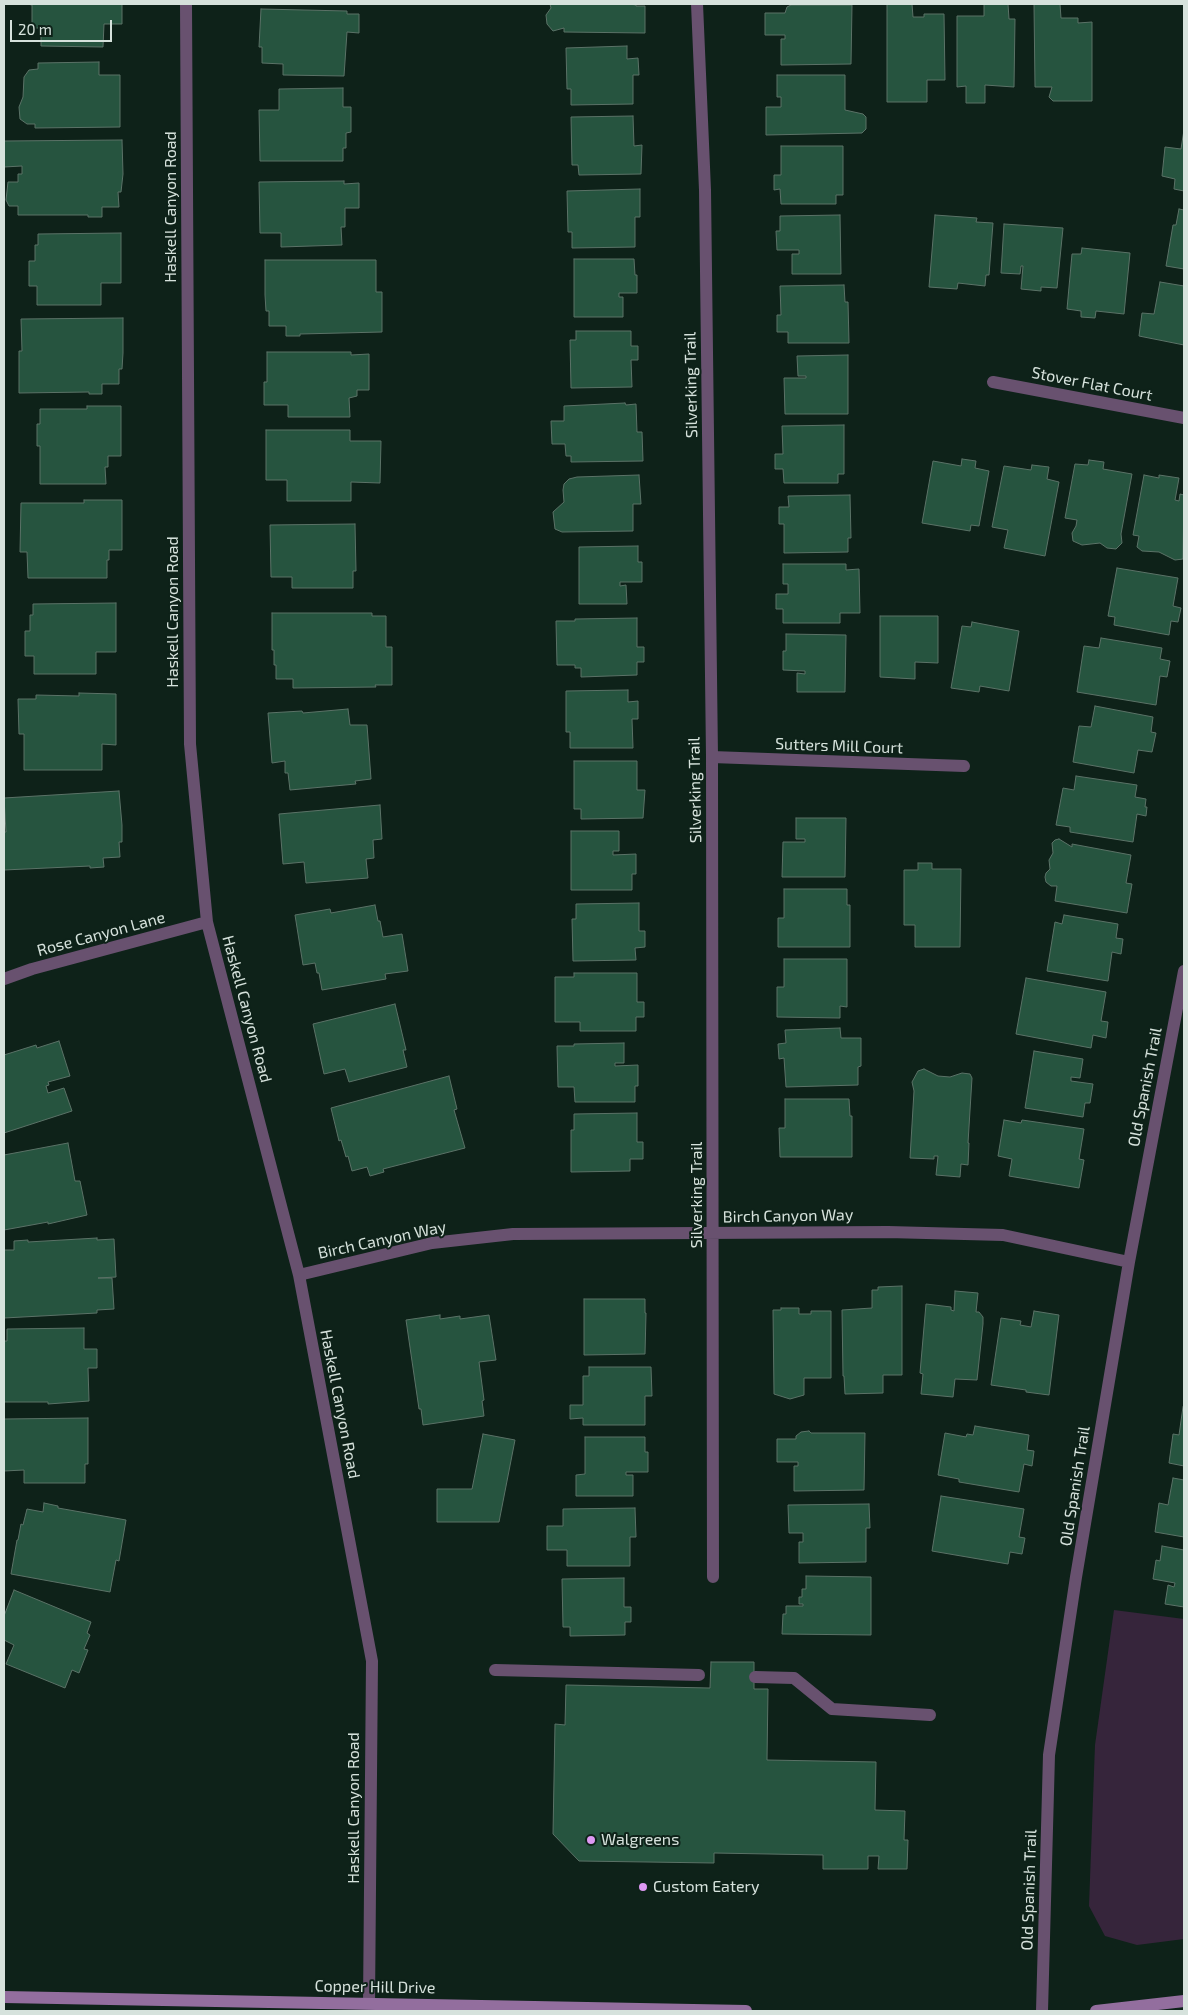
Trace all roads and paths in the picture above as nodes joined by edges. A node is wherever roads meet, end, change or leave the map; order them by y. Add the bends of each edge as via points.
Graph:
1 (186, 4) edge
2 (698, 4) edge
3 (993, 382) dead end
4 (1184, 418) edge
5 (712, 757) junction
6 (964, 766) dead end
7 (207, 922) junction
8 (1184, 970) edge
9 (4, 979) edge
10 (713, 1233) junction
11 (1128, 1262) junction
12 (299, 1275) junction
13 (713, 1577) dead end
14 (495, 1670) dead end
15 (699, 1675) dead end
16 (756, 1677) dead end
17 (930, 1715) dead end
18 (4, 1997) edge
19 (1184, 2000) edge
20 (369, 2007) edge
21 (746, 2011) edge
22 (1042, 2011) edge
23 (1096, 2011) edge

1 - 7 street, Haskell Canyon Road via 190,744
2 - 5 street, Silverking Trail via 705,190
3 - 4 street, Stover Flat Court
5 - 6 street, Sutters Mill Court
5 - 10 street, Silverking Trail
7 - 9 street, Rose Canyon Lane
7 - 12 street, Haskell Canyon Road
8 - 11 street, Old Spanish Trail
10 - 11 street, Birch Canyon Way via 1003,1235
10 - 12 street, Birch Canyon Way via 514,1234 432,1243
10 - 13 street, Silverking Trail
11 - 22 street, Old Spanish Trail via 1049,1756
12 - 20 street, Haskell Canyon Road via 372,1661
14 - 15 street
16 - 17 street via 794,1678 832,1709
18 - 20 main road, Copper Hill Drive
19 - 23 main road
20 - 21 main road, Copper Hill Drive

